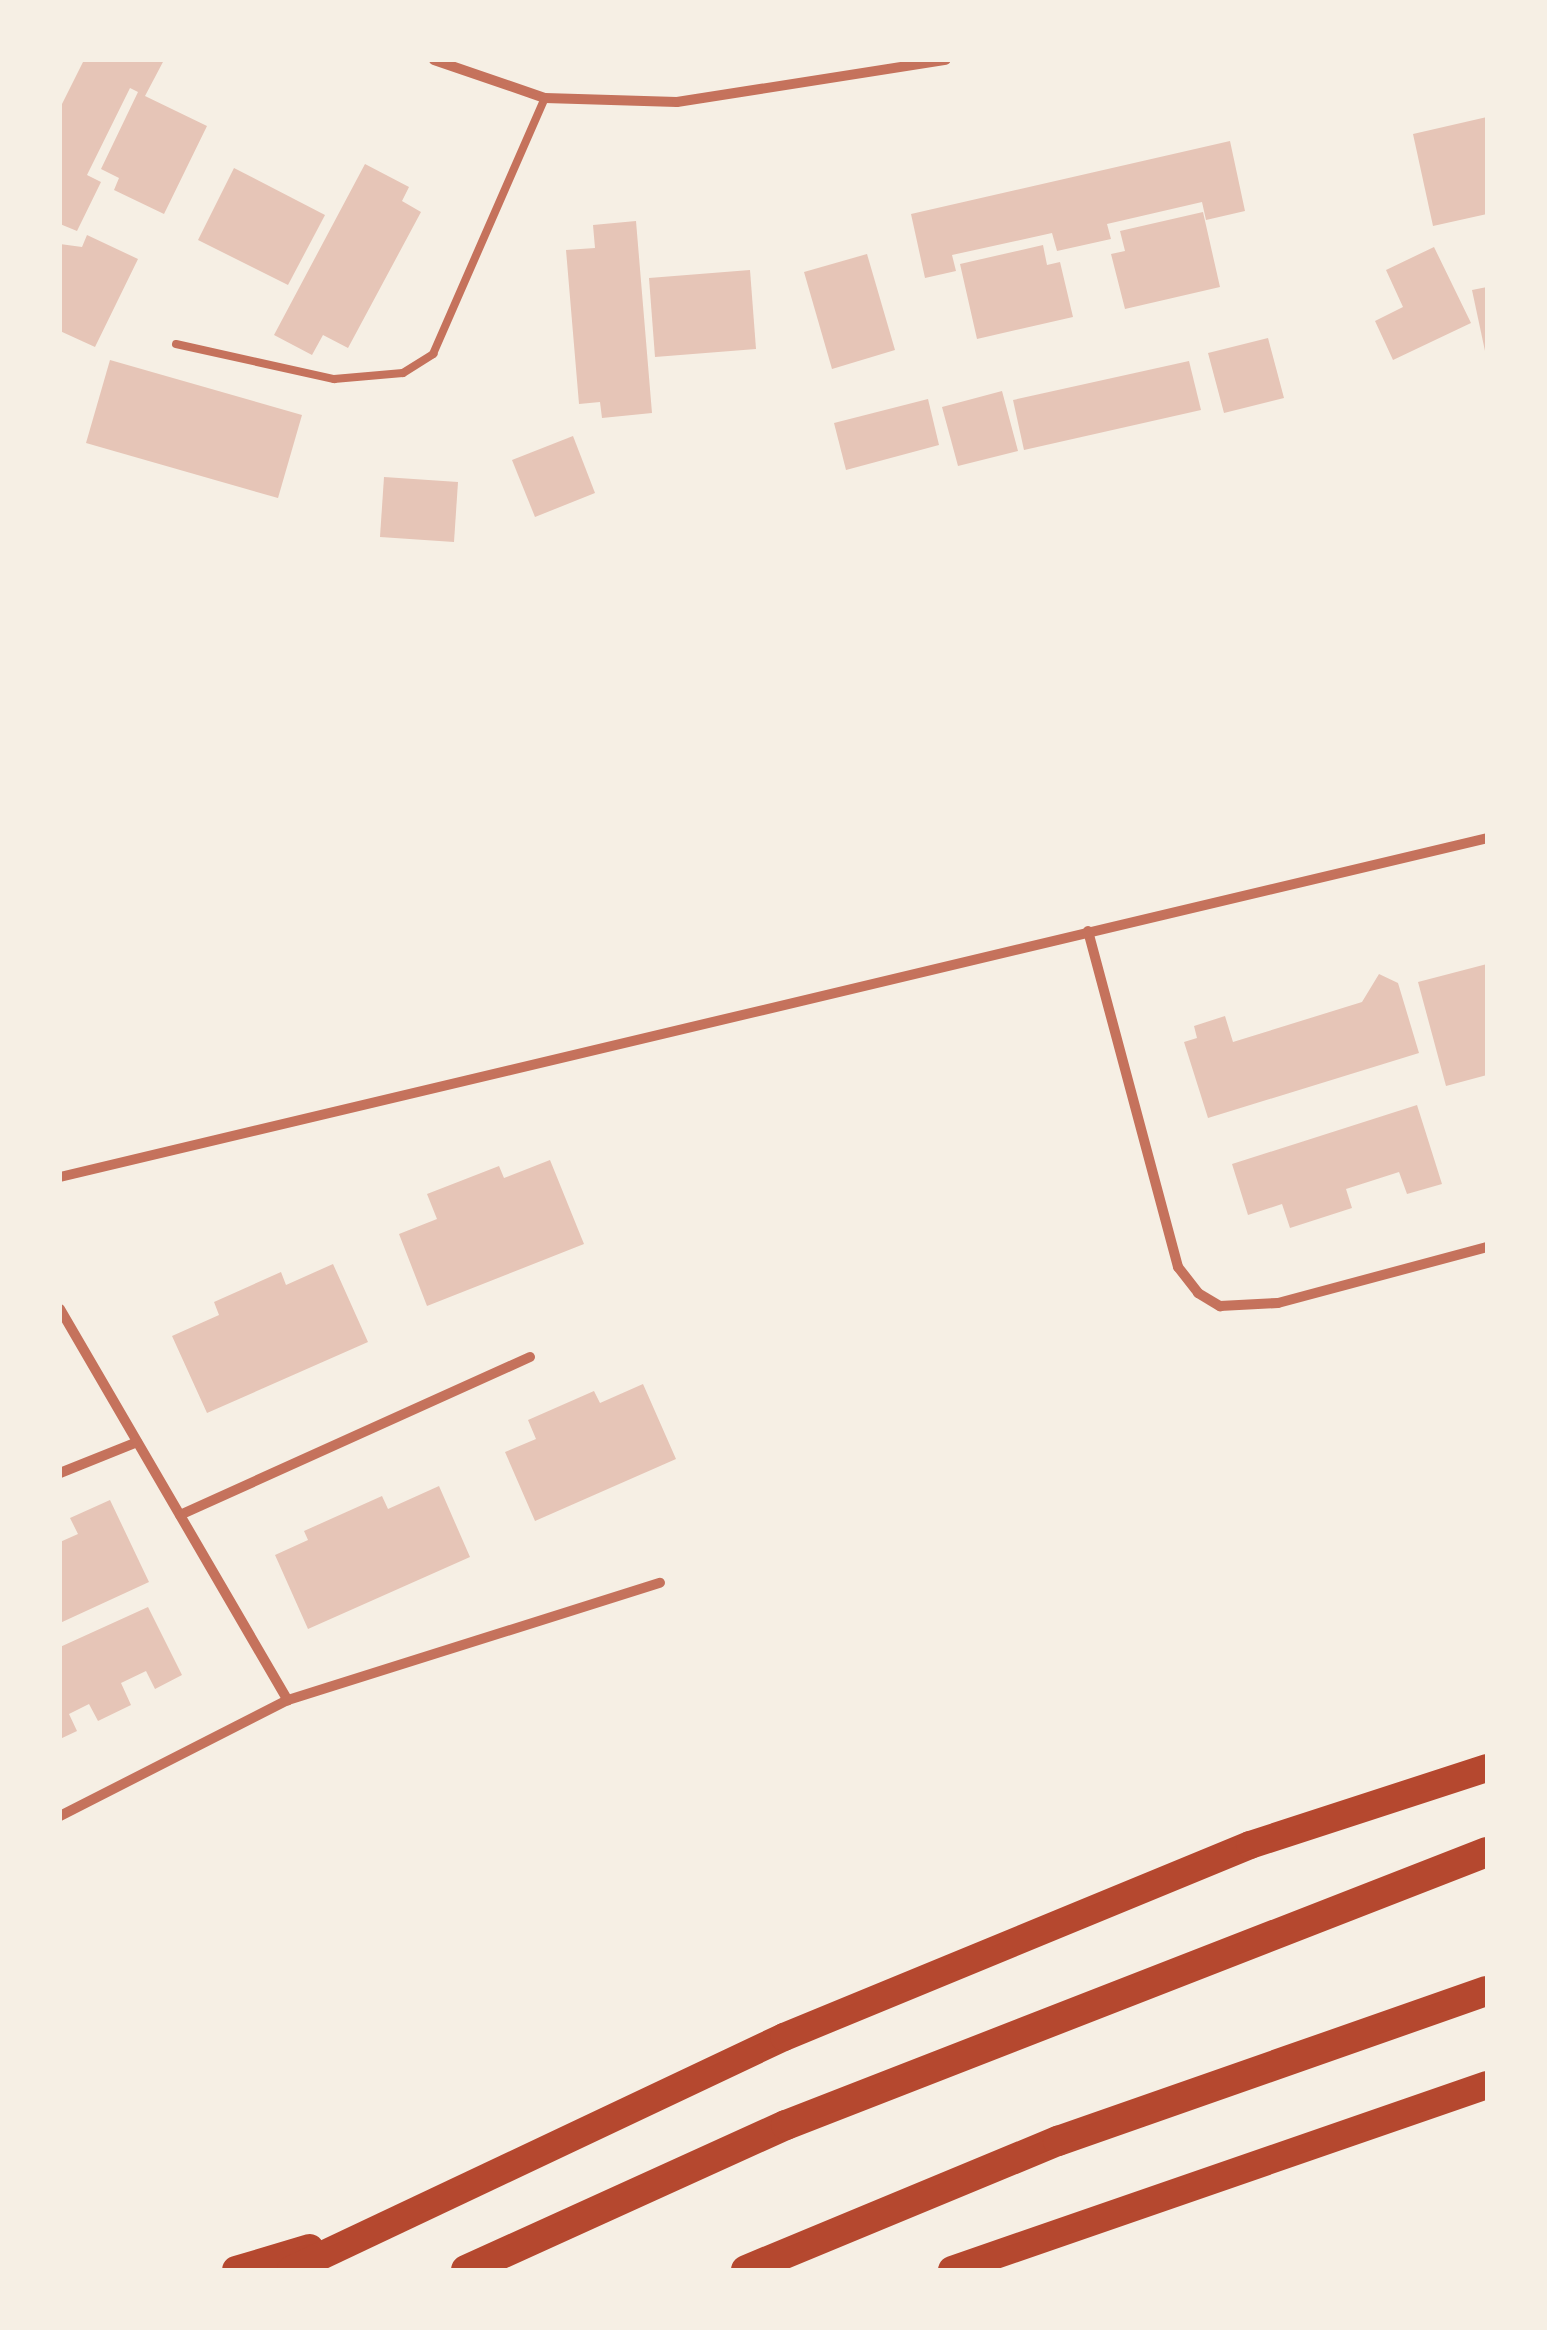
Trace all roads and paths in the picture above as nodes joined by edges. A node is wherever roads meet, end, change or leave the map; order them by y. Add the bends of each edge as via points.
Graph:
1 (434, 60) edge
2 (946, 60) edge
3 (545, 98) junction
4 (176, 344) dead end
5 (1487, 838) edge
6 (1088, 931) junction
7 (60, 1177) edge
8 (1487, 1246) edge
9 (60, 1309) edge
10 (530, 1357) dead end
11 (137, 1442) junction
12 (60, 1473) edge
13 (180, 1515) junction
14 (660, 1583) dead end
15 (288, 1700) junction
16 (1487, 1768) edge
17 (60, 1816) edge
18 (1487, 1852) edge
19 (1487, 1991) edge
20 (1487, 2085) edge
21 (368, 2231) junction
22 (236, 2270) edge
23 (291, 2270) edge
24 (466, 2270) edge
25 (746, 2270) edge
26 (952, 2270) edge

1 - 3 street
2 - 3 street via 677,102
3 - 4 lane via 432,354 404,373 334,379
5 - 6 street
6 - 7 street
6 - 8 street via 1178,1267 1198,1293 1220,1306 1278,1303
9 - 11 street
10 - 13 street
11 - 12 street
11 - 13 street
13 - 15 street
14 - 15 street
15 - 17 street
16 - 21 highway via 1250,1845 802,2030
18 - 24 highway via 823,2110
19 - 25 highway via 1110,2122
20 - 26 highway
21 - 22 highway
21 - 23 highway

